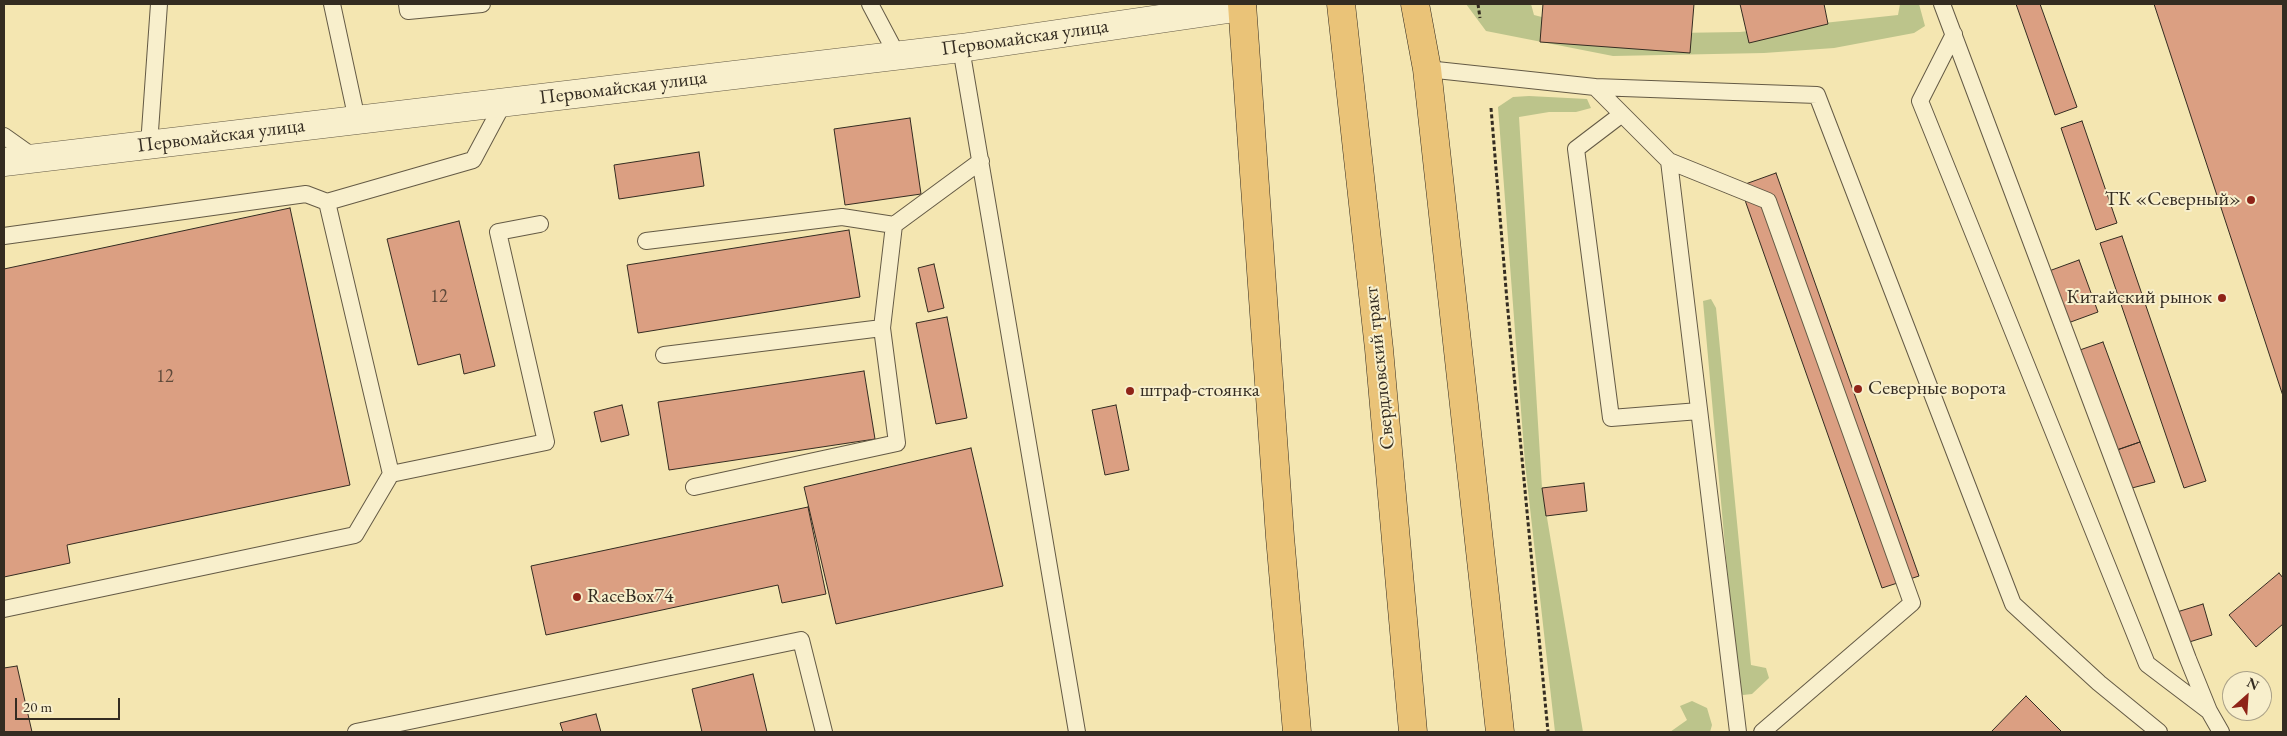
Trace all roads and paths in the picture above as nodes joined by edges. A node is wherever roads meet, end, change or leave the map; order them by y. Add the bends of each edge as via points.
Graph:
1 (158, 4) edge
2 (332, 4) edge
3 (407, 4) edge
4 (482, 4) edge
5 (870, 4) edge
6 (1341, 4) edge
7 (1415, 4) edge
8 (1478, 4) edge
9 (1942, 4) edge
10 (1242, 5) edge
11 (1480, 18) dead end
12 (1954, 34) junction
13 (961, 48) junction
14 (897, 55) junction
15 (1426, 69) junction
16 (1595, 87) junction
17 (504, 102) junction
18 (1491, 108) dead end
19 (1622, 114) junction
20 (357, 120) junction
21 (4, 136) edge
22 (148, 144) junction
23 (35, 158) junction
24 (1669, 161) junction
25 (4, 162) edge
26 (981, 162) junction
27 (327, 202) junction
28 (540, 224) dead end
29 (894, 225) junction
30 (4, 236) edge
31 (646, 241) dead end
32 (882, 328) junction
33 (664, 355) dead end
34 (1699, 411) junction
35 (391, 474) junction
36 (694, 487) dead end
37 (4, 609) edge
38 (2209, 711) junction
39 (407, 727) edge
40 (356, 732) edge
41 (824, 732) edge
42 (1077, 732) edge
43 (1297, 732) edge
44 (1413, 732) edge
45 (1500, 732) edge
46 (1548, 732) edge
47 (1738, 732) edge
48 (1762, 732) edge
49 (2159, 732) edge
50 (2221, 732) edge

1 - 22 lane
2 - 20 lane
3 - 4 lane via 408,11
5 - 14 lane
6 - 44 main road, Свердловский тракт via 1379,349
7 - 15 main road
8 - 11 path
9 - 12 lane
10 - 13 street, Первомайская улица
10 - 43 main road
12 - 38 lane
12 - 38 lane via 1920,101 2147,664
13 - 14 street, Первомайская улица
13 - 26 lane
14 - 17 street, Первомайская улица
15 - 16 lane
15 - 45 main road
16 - 19 lane
16 - 49 lane via 1817,95 2013,604 2099,683
17 - 20 street, Первомайская улица
17 - 27 lane via 473,160
18 - 46 path
19 - 24 lane
19 - 34 lane via 1576,150 1610,418
20 - 22 street, Первомайская улица
21 - 23 lane
22 - 23 street, Первомайская улица
23 - 25 street, Первомайская улица
24 - 34 lane
24 - 48 lane via 1768,200 1912,603
26 - 29 lane
26 - 42 lane
27 - 30 lane via 306,194
27 - 35 lane
28 - 35 lane via 498,232 546,442
29 - 31 lane via 842,217
29 - 32 lane
32 - 33 lane
32 - 36 lane via 897,443
34 - 47 lane
35 - 37 lane via 355,535
38 - 50 lane
39 - 40 lane
39 - 41 lane via 801,640

